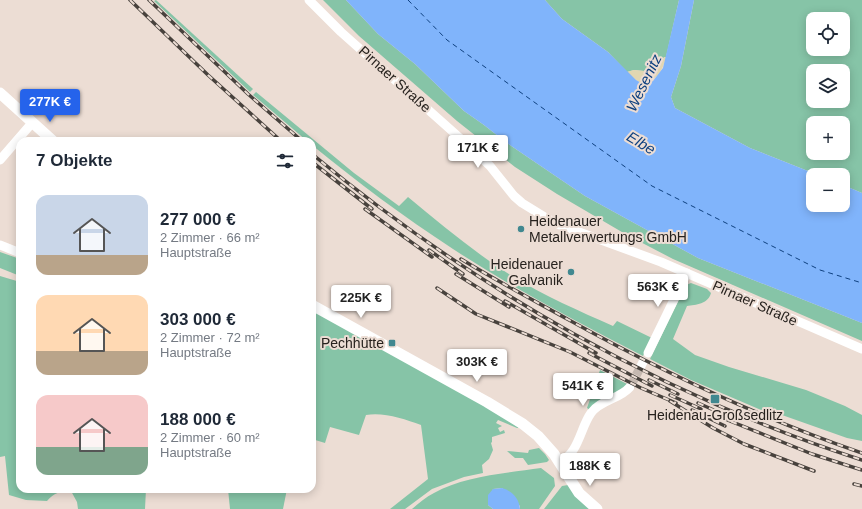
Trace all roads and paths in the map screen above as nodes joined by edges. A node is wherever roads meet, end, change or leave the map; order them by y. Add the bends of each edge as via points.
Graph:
1 (309, 0) edge
2 (0, 93) edge
3 (32, 123) junction
4 (20, 137) edge
5 (48, 137) edge
6 (16, 142) edge
7 (0, 160) edge
8 (0, 245) edge
9 (16, 251) edge
10 (687, 273) junction
11 (316, 307) edge
12 (862, 349) edge
13 (648, 352) dead end
14 (630, 386) tunnel mouth
15 (559, 462) junction
16 (597, 509) edge

1 - 10 street, Pirnaer Straße via 490,166 522,203 548,219
2 - 3 main road
3 - 4 street
3 - 5 main road
6 - 7 street
8 - 9 street
10 - 12 street, Pirnaer Straße
10 - 13 street
11 - 15 main road via 512,416 538,436
14 - 15 street via 619,396 592,412 571,454
15 - 16 main road via 579,493

